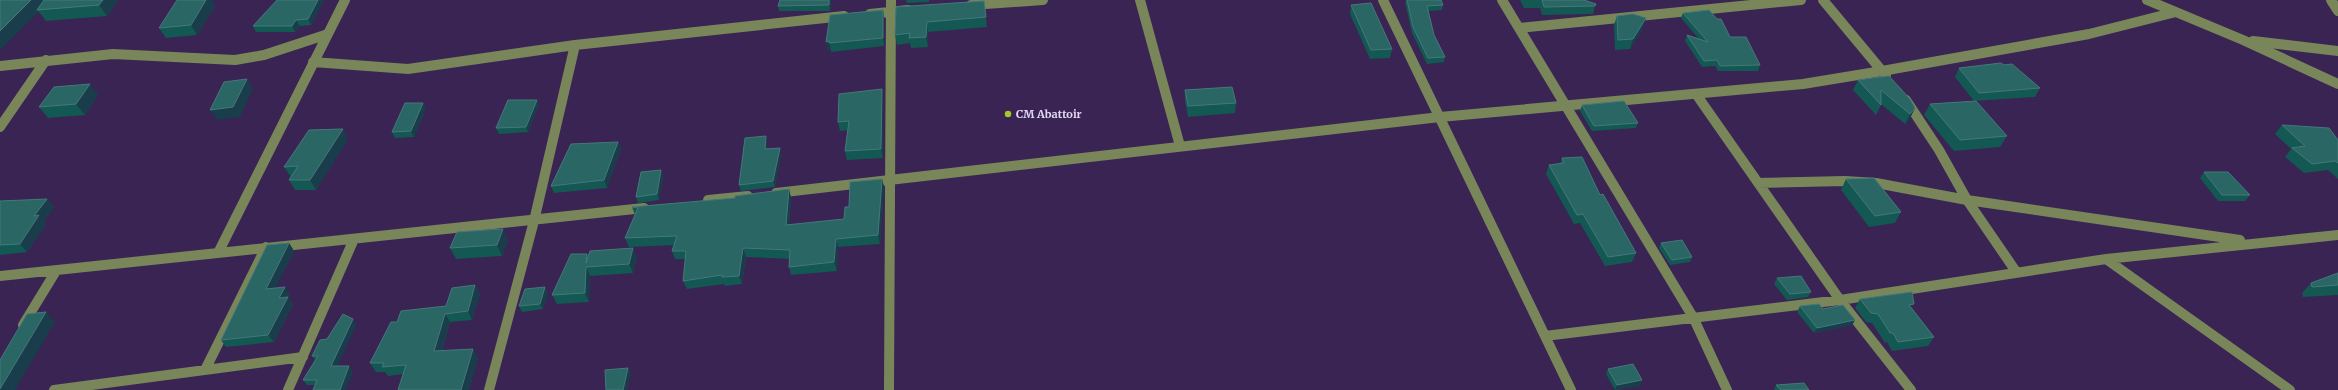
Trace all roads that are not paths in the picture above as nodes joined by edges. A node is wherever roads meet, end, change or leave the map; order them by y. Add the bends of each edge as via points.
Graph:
1 (345, 0) edge
2 (891, 0) edge
3 (1043, 0) edge
4 (1140, 0) edge
5 (1383, 0) edge
6 (1502, 0) edge
7 (1801, 0) edge
8 (1823, 0) edge
9 (2148, 0) edge
10 (2331, 0) edge
11 (1023, 1) edge
12 (961, 6) edge
13 (915, 10) edge
14 (891, 11) junction
15 (2338, 11) edge
16 (2176, 12) junction
17 (1519, 28) junction
18 (328, 34) junction
19 (2243, 40) junction
20 (576, 45) junction
21 (2338, 51) edge
22 (46, 60) junction
23 (313, 62) junction
24 (0, 66) edge
25 (1882, 71) junction
26 (1891, 82) edge
27 (2338, 84) edge
28 (1901, 93) edge
29 (1696, 94) junction
30 (1564, 105) junction
31 (1440, 117) junction
32 (0, 127) edge
33 (1180, 146) junction
34 (890, 179) junction
35 (1758, 183) junction
36 (1967, 200) junction
37 (700, 201) edge
38 (653, 207) edge
39 (534, 221) junction
40 (2338, 235) edge
41 (354, 239) junction
42 (2253, 242) junction
43 (266, 247) junction
44 (219, 251) junction
45 (2106, 259) junction
46 (56, 271) junction
47 (2017, 273) junction
48 (0, 276) edge
49 (1840, 300) junction
50 (1693, 317) junction
51 (1545, 336) junction
52 (16, 337) edge
53 (302, 357) junction
54 (205, 370) junction
55 (54, 390) edge
56 (288, 390) edge
57 (489, 390) edge
58 (890, 390) edge
59 (1571, 390) edge
60 (1727, 390) edge
61 (1911, 390) edge
62 (2290, 390) edge

1 - 18 street
2 - 14 street
3 - 11 street
4 - 33 street
5 - 31 street
6 - 17 street
7 - 17 street
8 - 25 street
9 - 16 street
10 - 15 street
11 - 12 street
13 - 14 street
14 - 20 street
14 - 34 street
16 - 19 street
16 - 25 street via 2089,34
17 - 30 street
18 - 22 street via 264,55 235,60 113,54
18 - 23 street
19 - 21 street
19 - 27 street
20 - 23 street via 408,69
20 - 39 street
22 - 24 street
22 - 32 street
23 - 44 street
25 - 26 street
25 - 29 street via 1803,84
28 - 36 street via 1939,150
29 - 30 street
29 - 35 street
30 - 31 street
30 - 50 street
31 - 33 street
31 - 51 street
33 - 34 street
34 - 37 street
34 - 58 street
35 - 36 street via 1860,182
35 - 49 street
36 - 42 street
36 - 47 street
38 - 39 street
39 - 41 street
39 - 57 street
40 - 42 street
41 - 43 street
41 - 53 street
42 - 45 street
43 - 44 street
43 - 54 street
44 - 46 street
45 - 47 street
45 - 62 street
46 - 48 street
46 - 52 street
47 - 49 street
49 - 50 street
49 - 61 street
50 - 51 street
50 - 60 street
51 - 59 street
53 - 54 street
53 - 56 street
54 - 55 street

